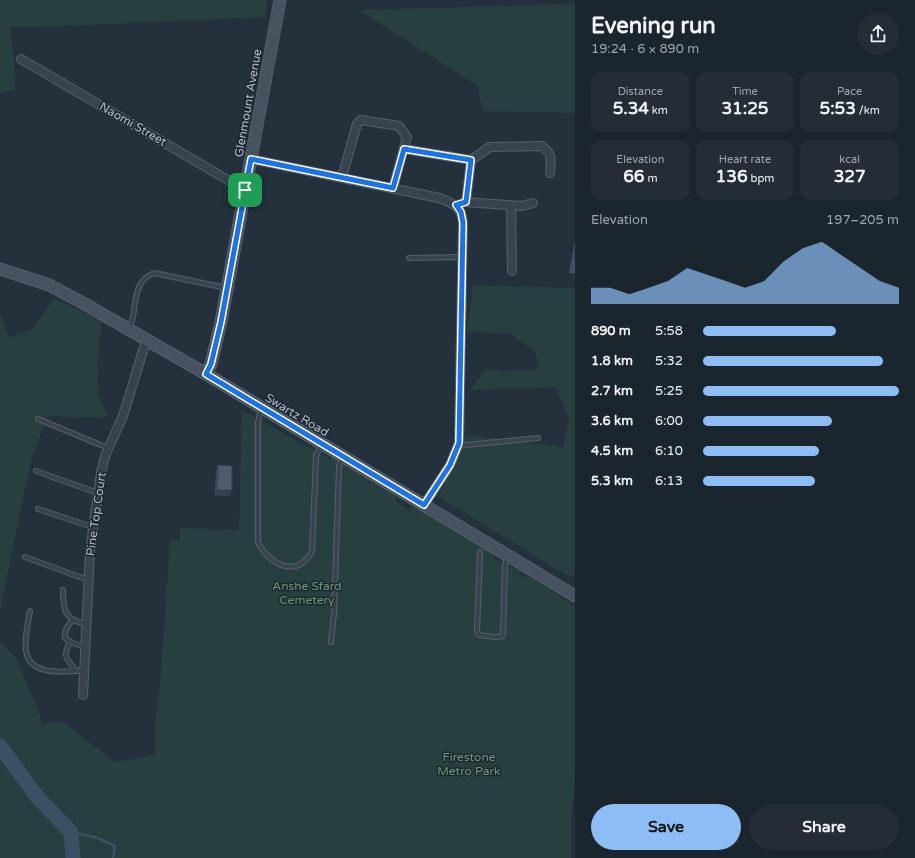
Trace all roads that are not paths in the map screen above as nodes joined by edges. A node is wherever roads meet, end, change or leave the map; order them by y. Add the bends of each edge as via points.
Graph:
1 (280, 0) edge
2 (21, 59) dead end
3 (404, 149) junction
4 (251, 159) junction
5 (471, 160) junction
6 (550, 173) dead end
7 (342, 177) junction
8 (393, 188) junction
9 (245, 190) junction
10 (466, 202) junction
11 (533, 203) dead end
12 (456, 205) junction
13 (512, 205) junction
14 (463, 257) junction
15 (409, 258) dead end
16 (0, 268) edge
17 (512, 271) dead end
18 (227, 288) junction
19 (129, 331) junction
20 (146, 341) junction
21 (206, 374) junction
22 (261, 408) junction
23 (38, 419) dead end
24 (538, 438) dead end
25 (459, 443) junction
26 (321, 444) junction
27 (108, 448) junction
28 (343, 457) junction
29 (36, 471) dead end
30 (98, 493) junction
31 (424, 505) junction
32 (38, 509) dead end
33 (92, 527) junction
34 (480, 552) dead end
35 (508, 555) junction
36 (25, 557) dead end
37 (88, 580) junction
38 (63, 590) dead end
39 (575, 596) edge
40 (30, 611) dead end
41 (72, 621) junction
42 (86, 624) junction
43 (70, 642) junction
44 (331, 642) dead end
45 (86, 647) junction
46 (85, 670) junction
47 (76, 671) junction
48 (84, 695) dead end

1 - 4 street, Glenmount Avenue
2 - 9 street, Naomi Street
3 - 5 street
3 - 7 street via 407,137 399,126 361,120 357,124
3 - 8 street
4 - 7 street
4 - 9 street, Glenmount Avenue
5 - 6 street via 490,147 541,146 548,150 552,157
5 - 10 street
7 - 8 street
8 - 12 street via 439,198
9 - 18 street, Glenmount Avenue
10 - 12 street
10 - 13 street
11 - 13 street
12 - 14 street via 463,217
13 - 17 street
14 - 15 lane
14 - 25 street
16 - 19 street, Swartz Road via 49,286
18 - 19 lane via 154,273 149,275 138,290 133,323
18 - 21 street, Glenmount Avenue via 215,351
19 - 20 street, Swartz Road
20 - 21 street, Swartz Road
20 - 27 street, Pine Top Court via 123,416
21 - 22 street, Swartz Road
22 - 26 street, Swartz Road
22 - 26 lane via 258,422 258,542 268,558 284,566 295,566 304,562 312,551 316,456
23 - 27 lane
24 - 25 lane via 466,445
25 - 31 street via 450,465
26 - 28 street, Swartz Road
27 - 30 street, Pine Top Court
28 - 31 street, Swartz Road
28 - 44 lane via 339,466
29 - 30 lane
30 - 33 street, Pine Top Court
31 - 35 street, Swartz Road
32 - 33 lane
33 - 37 street, Pine Top Court
34 - 35 lane via 477,631 479,635 496,637 503,636 504,633 505,565
35 - 39 street, Swartz Road
36 - 37 lane
37 - 42 street, Pine Top Court
38 - 41 lane via 63,604 67,616
40 - 47 lane via 26,651 31,662 40,669 50,671
41 - 42 lane
41 - 43 lane via 65,633 65,638
42 - 45 street, Pine Top Court
43 - 45 lane
43 - 47 lane via 66,657
45 - 46 street, Pine Top Court
46 - 47 lane
46 - 48 street, Pine Top Court

